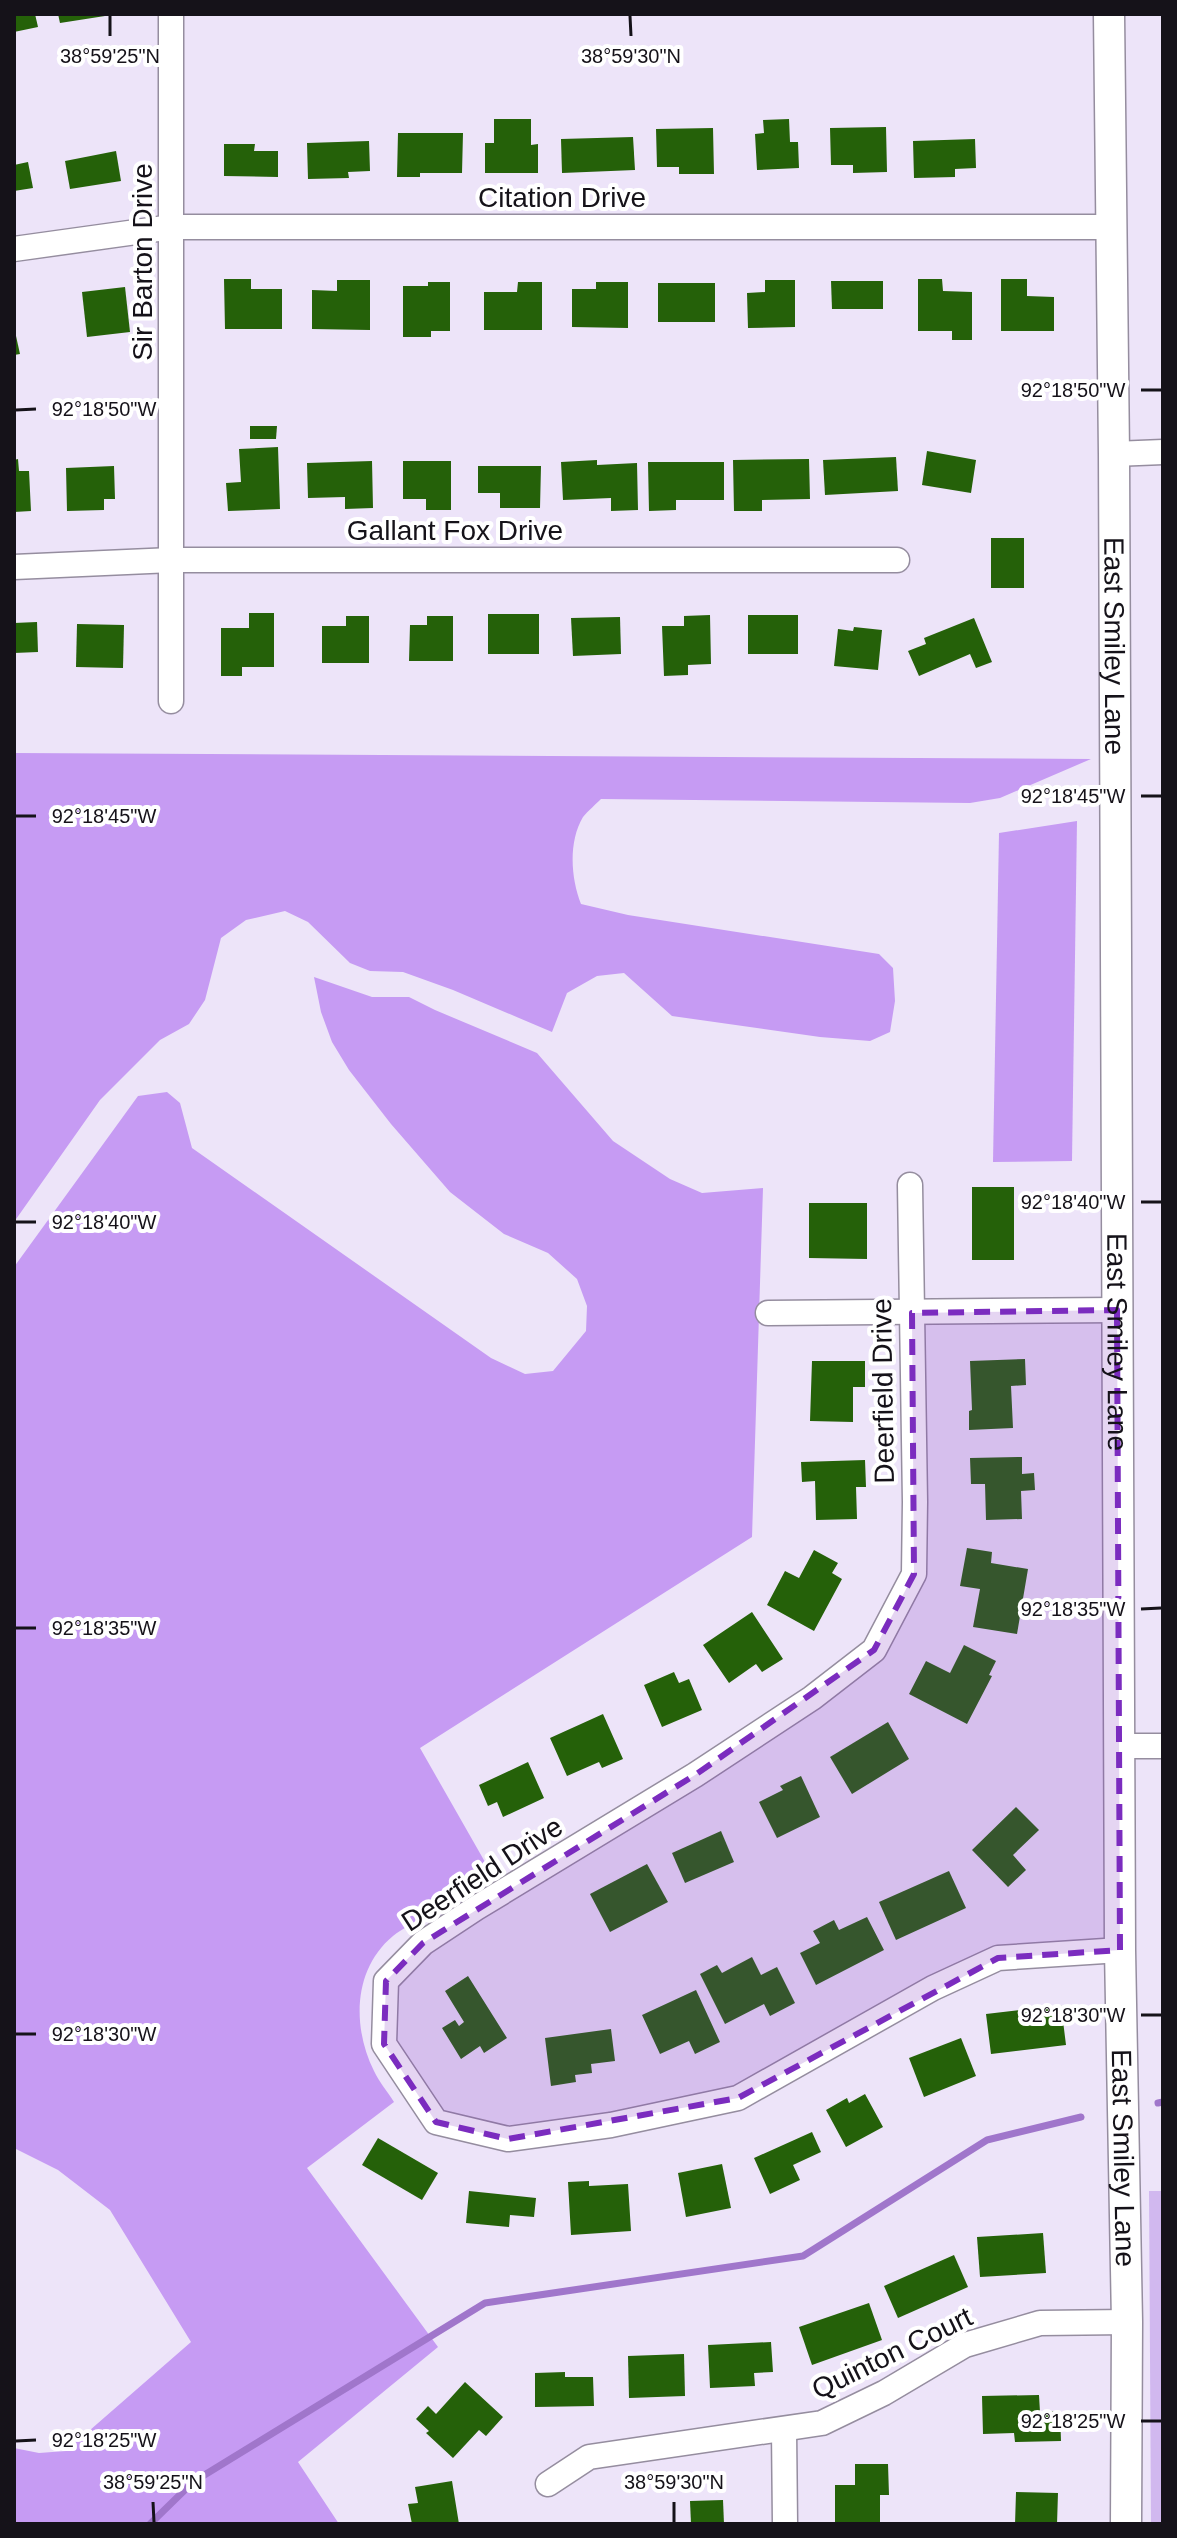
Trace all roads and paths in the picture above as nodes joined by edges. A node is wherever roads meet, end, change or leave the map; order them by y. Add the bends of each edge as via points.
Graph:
1 (171, 14) edge
2 (1109, 14) edge
3 (172, 227) junction
4 (1112, 227) junction
5 (14, 249) edge
6 (1163, 452) edge
7 (1114, 454) junction
8 (172, 560) junction
9 (897, 560) dead end
10 (14, 567) edge
11 (171, 701) dead end
12 (910, 1185) dead end
13 (1117, 1310) junction
14 (768, 1313) dead end
15 (912, 1313) junction
16 (1120, 1746) junction
17 (1163, 1746) edge
18 (1120, 1950) junction
19 (1127, 2322) junction
20 (784, 2430) junction
21 (548, 2484) dead end
22 (785, 2524) edge
23 (1126, 2524) edge

1 - 3 street, Sir Barton Drive
2 - 4 street, East Smiley Lane
3 - 4 street, Citation Drive
3 - 5 street, Citation Drive
3 - 8 street, Sir Barton Drive
4 - 7 street, East Smiley Lane
6 - 7 street
7 - 13 street, East Smiley Lane
8 - 9 street, Gallant Fox Drive
8 - 10 street, Gallant Fox Drive
8 - 11 street, Sir Barton Drive
12 - 15 street, Deerfield Drive
13 - 15 street
13 - 16 street, East Smiley Lane
14 - 15 street
15 - 18 street, Deerfield Drive via 914,1574 874,1650 695,1775 423,1943 386,1981 384,2044 436,2122 508,2139 611,2125 738,2098 933,1988 998,1958
16 - 17 street
16 - 18 street, East Smiley Lane
18 - 19 street, East Smiley Lane
19 - 20 street, Quinton Court via 1040,2323 965,2345 822,2423
19 - 23 street, East Smiley Lane
20 - 21 street, Quinton Court via 589,2457
20 - 22 street

